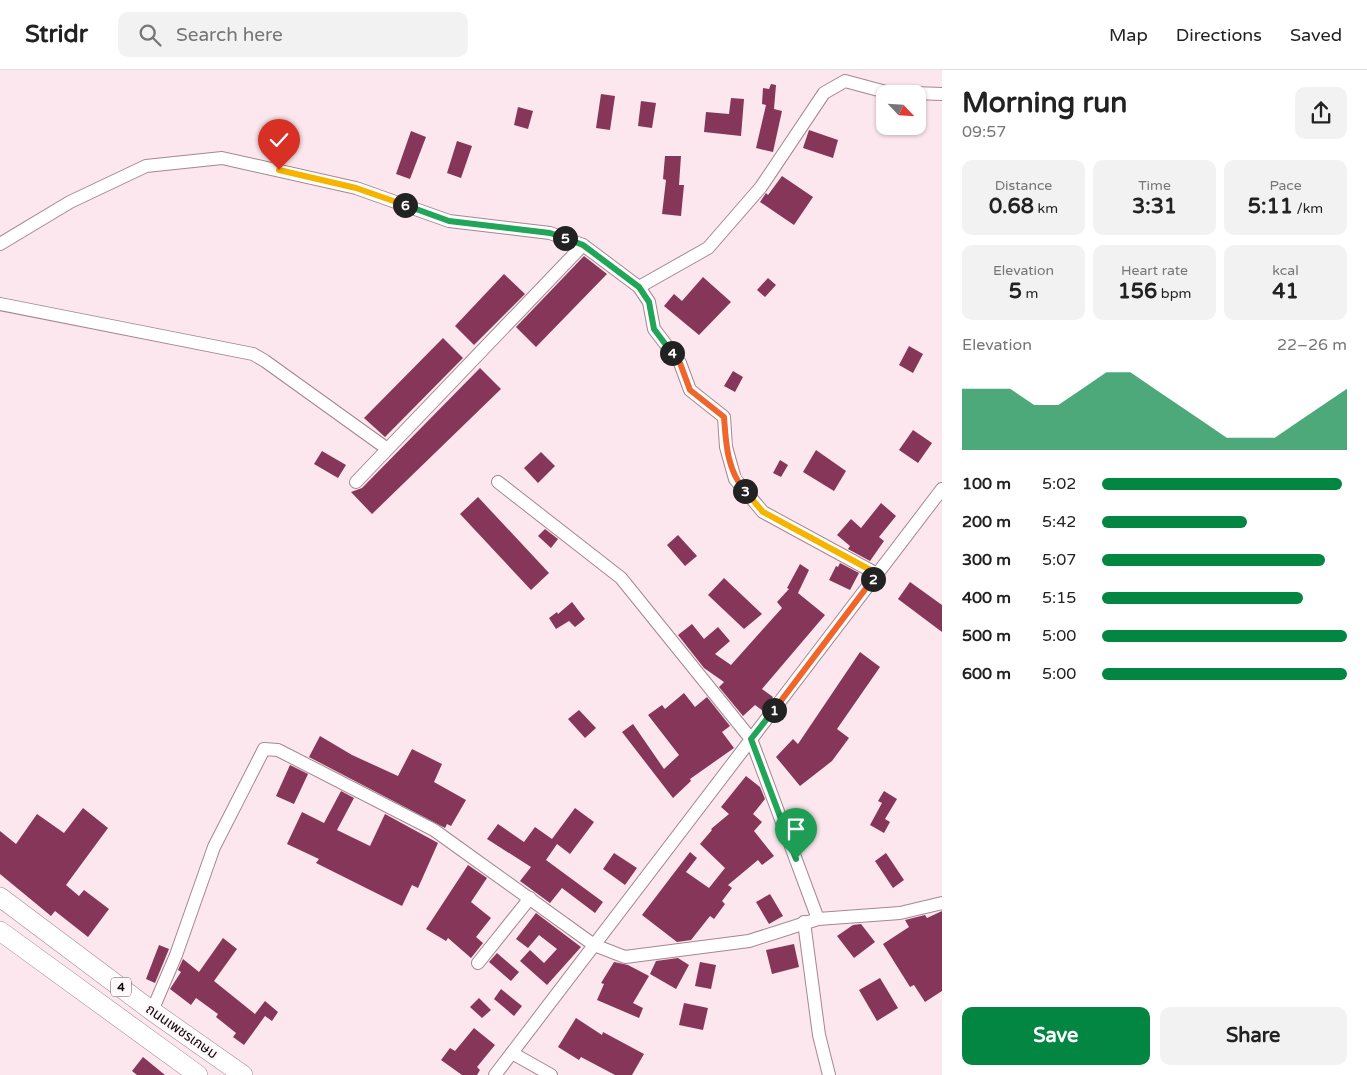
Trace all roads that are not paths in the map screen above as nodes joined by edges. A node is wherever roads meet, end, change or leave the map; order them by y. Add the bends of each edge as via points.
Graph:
1 (942, 94) edge
2 (0, 244) edge
3 (583, 245) junction
4 (639, 287) junction
5 (0, 304) edge
6 (386, 448) junction
7 (356, 482) dead end
8 (498, 482) dead end
9 (942, 489) edge
10 (878, 574) junction
11 (751, 739) junction
12 (0, 897) edge
13 (530, 898) junction
14 (942, 903) edge
15 (818, 919) junction
16 (804, 922) junction
17 (0, 931) edge
18 (594, 945) junction
19 (478, 963) dead end
20 (152, 1011) junction
21 (512, 1053) junction
22 (188, 1072) edge
23 (243, 1075) edge
24 (495, 1075) edge
25 (550, 1075) edge
26 (829, 1075) edge

1 - 4 street via 886,92 845,81 824,93 761,186 708,248
2 - 3 street via 70,202 146,166 222,158 356,188 449,221 550,233
3 - 4 street
3 - 6 street
4 - 10 street via 649,302 654,329 680,363 690,390 724,417 726,447 735,479 763,512
5 - 6 street via 253,354
6 - 7 street
8 - 11 street via 620,578
9 - 10 street
10 - 11 street
11 - 15 street
11 - 18 street
12 - 20 highway, ถนนเพชรเกษม / 4
13 - 18 street
13 - 19 street
13 - 20 street via 434,830 278,750 264,749 214,847 176,955
14 - 15 street via 900,913
15 - 16 street
16 - 18 street via 749,941 625,957
16 - 26 street via 819,1035
17 - 22 highway, ถนนเพชรเกษม / 4
18 - 21 street
20 - 23 highway, ถนนเพชรเกษม / 4
21 - 24 street
21 - 25 street

